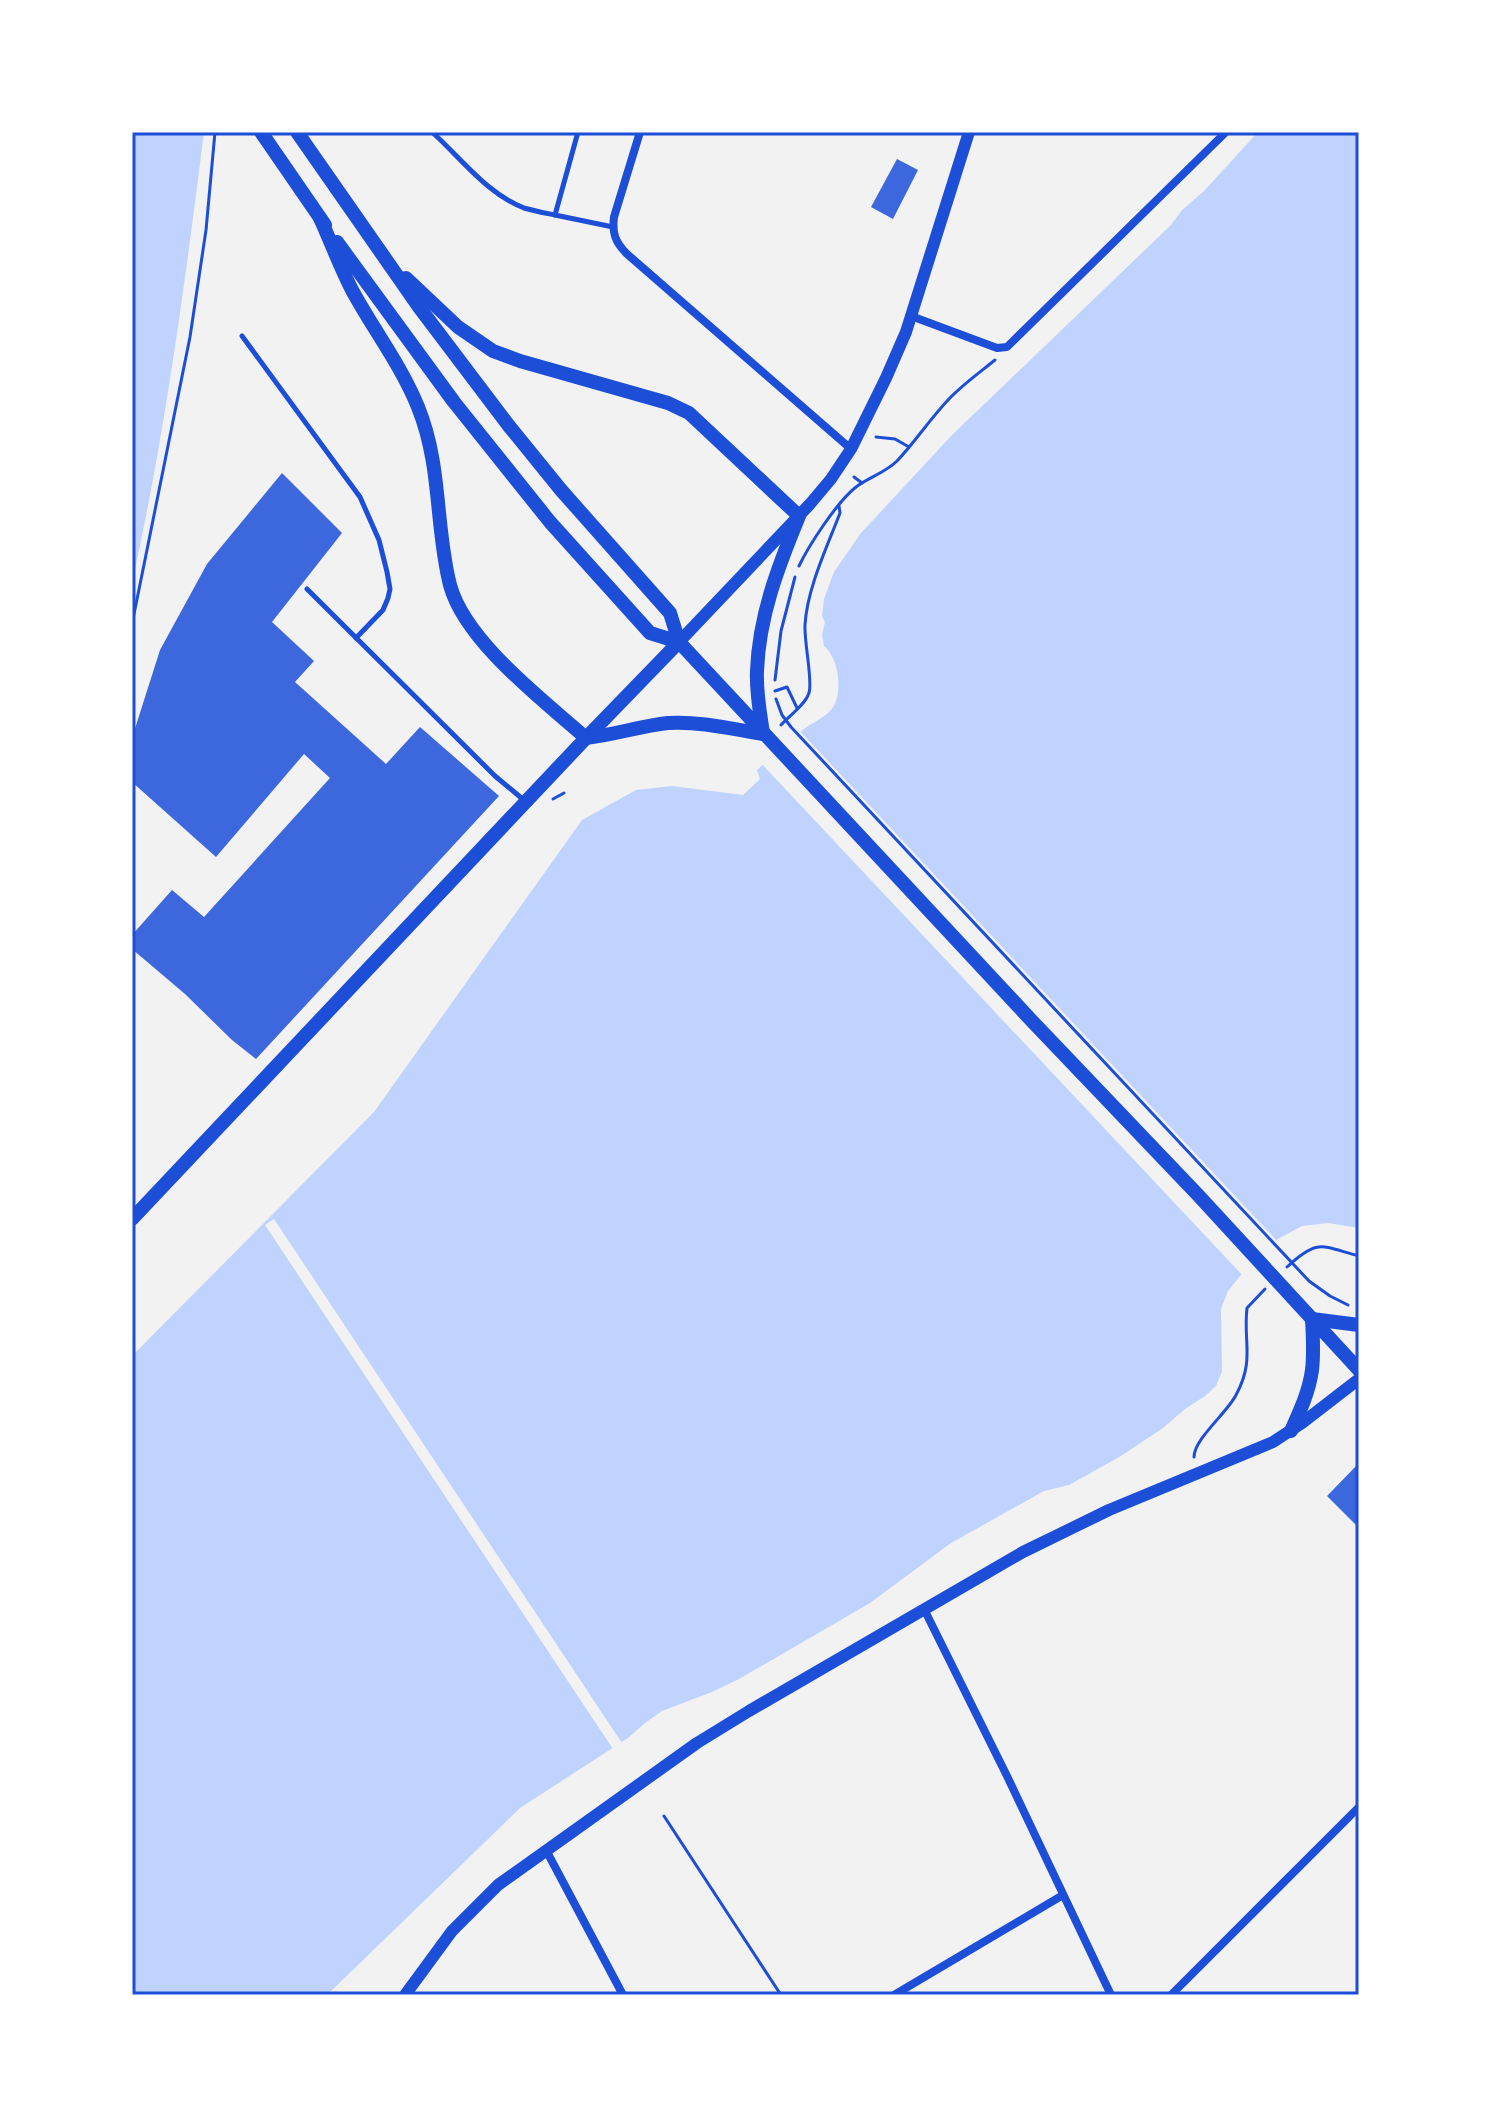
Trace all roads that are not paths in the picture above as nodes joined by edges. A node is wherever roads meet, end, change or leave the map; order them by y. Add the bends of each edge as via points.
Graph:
1 (261, 132) edge
2 (297, 132) edge
3 (432, 132) edge
4 (578, 132) edge
5 (640, 132) edge
6 (969, 132) edge
7 (1226, 132) edge
8 (555, 215) junction
9 (320, 218) junction
10 (613, 231) junction
11 (384, 256) junction
12 (911, 316) junction
13 (242, 336) dead end
14 (851, 449) junction
15 (799, 516) junction
16 (307, 589) dead end
17 (356, 638) junction
18 (679, 642) junction
19 (763, 734) junction
20 (586, 738) junction
21 (526, 801) junction
22 (132, 1219) edge
23 (1312, 1319) junction
24 (1359, 1325) edge
25 (1359, 1370) edge
26 (1359, 1379) edge
27 (1291, 1431) junction
28 (924, 1609) junction
29 (1359, 1807) edge
30 (546, 1850) junction
31 (1063, 1895) junction
32 (405, 1995) edge
33 (623, 1995) edge
34 (894, 1995) edge
35 (1111, 1995) edge
36 (1171, 1995) edge

1 - 9 main road
2 - 11 main road
3 - 8 lane via 499,194 529,210
4 - 8 lane
5 - 10 street
6 - 12 street
7 - 12 street via 1007,347 997,348
8 - 10 lane
9 - 18 main road via 463,414 550,522 650,633
9 - 20 main road via 351,289 418,406 435,465 447,571 464,616 493,654
10 - 14 street via 627,254
11 - 15 main road via 458,327 493,351 689,413
11 - 18 main road via 509,426 670,613
12 - 14 street
13 - 17 lane via 360,497 379,540 390,589 387,604
14 - 15 street
15 - 18 street
15 - 19 main road via 772,583 762,627 756,673
16 - 17 lane
17 - 21 lane
18 - 19 main road
18 - 20 main road
19 - 20 main road via 687,723
19 - 23 main road
20 - 21 main road
21 - 22 main road
23 - 24 main road
23 - 25 main road
23 - 27 main road via 1312,1371
26 - 27 street
27 - 28 street via 1075,1526
28 - 30 street via 715,1732
28 - 31 street
29 - 36 street
30 - 32 street via 466,1915
30 - 33 street
31 - 34 street
31 - 35 street

